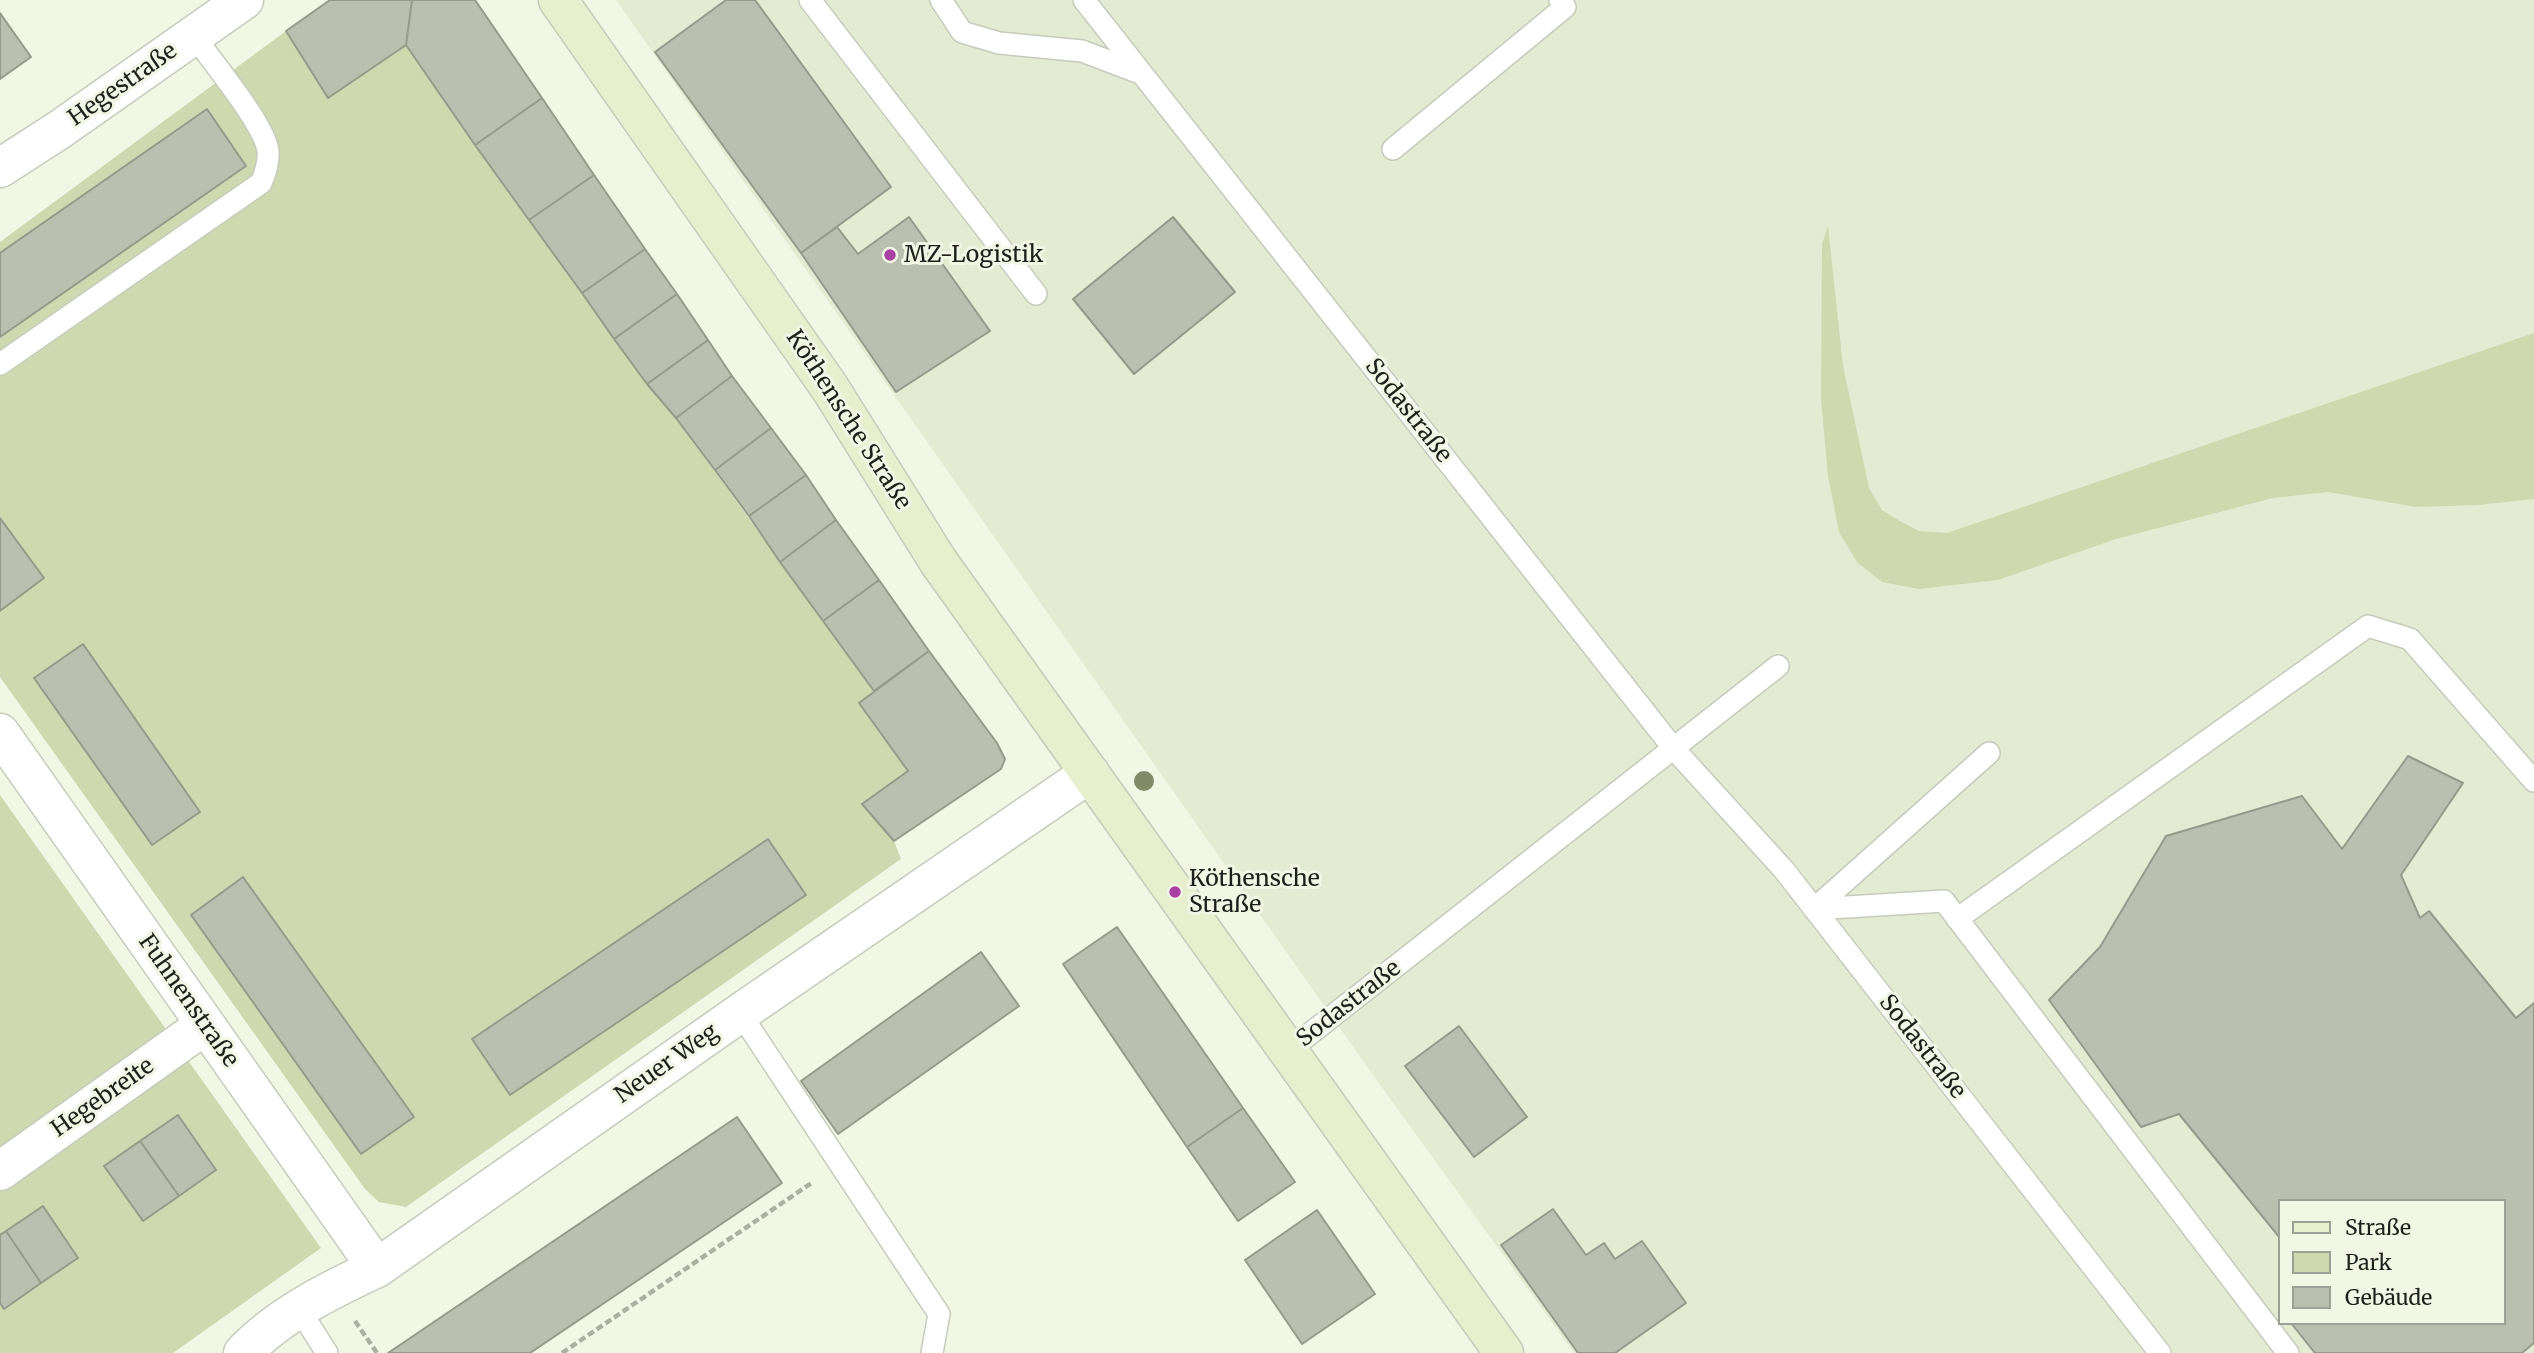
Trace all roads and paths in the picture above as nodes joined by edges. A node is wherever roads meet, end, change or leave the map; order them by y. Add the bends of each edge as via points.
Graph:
1 (244, 0) edge
2 (558, 0) edge
3 (810, 0) edge
4 (941, 0) edge
5 (1084, 0) edge
6 (1560, 0) edge
7 (194, 36) junction
8 (1142, 74) junction
9 (1393, 149) dead end
10 (0, 168) edge
11 (1036, 294) dead end
12 (0, 365) edge
13 (1778, 666) dead end
14 (0, 733) edge
15 (1674, 749) junction
16 (1989, 753) dead end
17 (1090, 773) junction
18 (2534, 781) edge
19 (1814, 909) junction
20 (1957, 919) junction
21 (740, 1013) junction
22 (205, 1025) junction
23 (1288, 1051) junction
24 (839, 1164) junction
25 (0, 1171) edge
26 (377, 1268) junction
27 (299, 1309) junction
28 (243, 1353) edge
29 (327, 1353) edge
30 (562, 1353) edge
31 (932, 1353) edge
32 (1504, 1353) edge
33 (2160, 1353) edge
34 (2288, 1353) edge

1 - 7 street, Hegestraße
2 - 17 main road, Köthensche Straße via 830,388 937,562
3 - 11 lane
4 - 8 lane via 962,32 999,43 1082,51
5 - 8 lane, Sodastraße
6 - 9 lane via 1566,7
7 - 10 street, Hegestraße
7 - 12 lane via 260,129 268,151 261,183
8 - 15 lane, Sodastraße
13 - 15 lane, Sodastraße
14 - 22 street, Fuhnenstraße
15 - 19 lane, Sodastraße
15 - 23 lane, Sodastraße
16 - 19 lane
17 - 21 street, Neuer Weg
17 - 23 main road, Köthensche Straße
18 - 20 lane via 2410,639 2368,626
19 - 20 lane via 1944,901
19 - 33 lane, Sodastraße
20 - 34 lane
21 - 24 lane
21 - 26 street, Neuer Weg
22 - 25 street, Hegebreite
22 - 26 street, Fuhnenstraße
23 - 32 main road, Köthensche Straße
24 - 30 path
24 - 31 lane via 939,1314
26 - 27 street, Neuer Weg
27 - 28 street, Neuer Weg
27 - 29 lane

